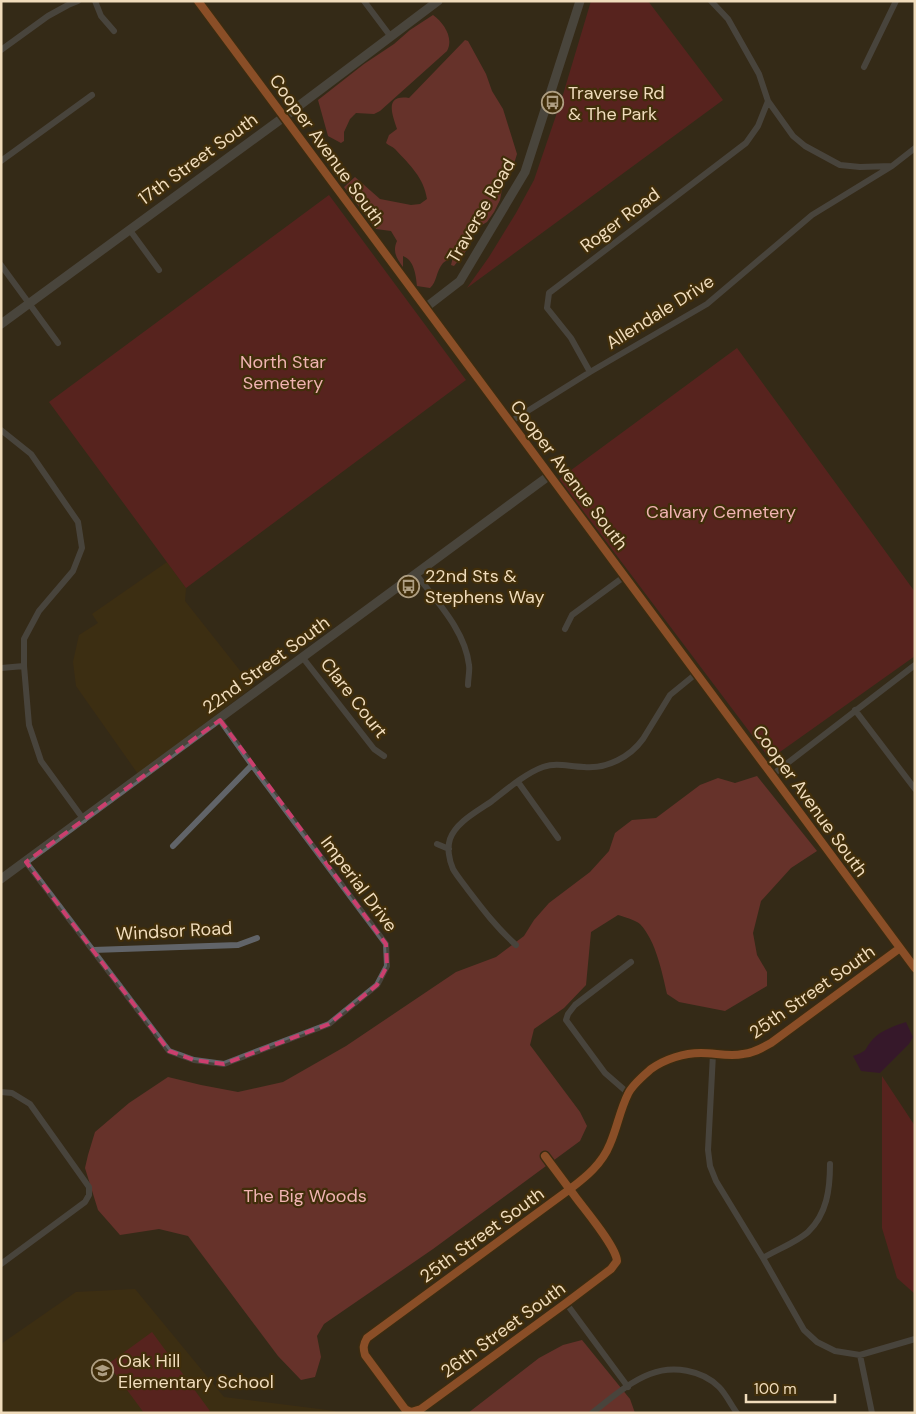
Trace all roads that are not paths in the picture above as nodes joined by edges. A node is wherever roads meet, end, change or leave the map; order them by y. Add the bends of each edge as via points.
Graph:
1 (78, 1) edge
2 (95, 1) edge
3 (198, 1) edge
4 (364, 1) edge
5 (438, 1) edge
6 (580, 1) edge
7 (711, 1) edge
8 (896, 1) edge
9 (114, 31) dead end
10 (392, 37) junction
11 (1, 50) edge
12 (864, 67) dead end
13 (92, 95) dead end
14 (768, 101) junction
15 (284, 117) junction
16 (915, 148) edge
17 (1, 161) edge
18 (892, 166) junction
19 (129, 229) junction
20 (1, 264) edge
21 (159, 270) dead end
22 (29, 303) junction
23 (425, 308) junction
24 (1, 324) edge
25 (58, 343) dead end
26 (590, 372) junction
27 (510, 422) junction
28 (1, 430) edge
29 (550, 475) junction
30 (416, 574) junction
31 (625, 576) junction
32 (565, 629) dead end
33 (303, 658) junction
34 (915, 664) edge
35 (24, 666) junction
36 (1, 668) edge
37 (696, 673) junction
38 (468, 685) dead end
39 (855, 710) junction
40 (220, 720) junction
41 (384, 756) dead end
42 (252, 765) junction
43 (772, 775) junction
44 (518, 782) junction
45 (915, 789) edge
46 (84, 820) junction
47 (558, 838) dead end
48 (437, 844) dead end
49 (173, 846) dead end
50 (449, 849) junction
51 (26, 862) junction
52 (3, 875) edge
53 (257, 938) dead end
54 (516, 945) dead end
55 (900, 948) junction
56 (92, 950) junction
57 (631, 962) dead end
58 (915, 968) edge
59 (713, 1054) junction
60 (1, 1092) edge
61 (628, 1093) junction
62 (545, 1156) dead end
63 (830, 1164) dead end
64 (570, 1189) junction
65 (763, 1258) junction
66 (1, 1264) edge
67 (566, 1303) junction
68 (915, 1339) edge
69 (860, 1355) junction
70 (628, 1386) junction
71 (421, 1409) joint
72 (592, 1413) edge
73 (737, 1413) edge
74 (872, 1413) edge

1 - 11 street via 48,16
2 - 9 street via 101,16
3 - 15 street, Cooper Avenue South
4 - 10 street
5 - 10 street, 17th Street South
6 - 23 street, Traverse Road via 525,172 460,281
7 - 14 street via 728,19 759,74
8 - 12 street
10 - 15 street, 17th Street South
13 - 17 street
14 - 18 street via 793,136 840,165
14 - 26 street, Roger Road via 758,126 746,143 549,293 546,308 571,338
15 - 19 street, 17th Street South
15 - 23 street, Cooper Avenue South
16 - 18 street, Allendale Drive
18 - 26 street, Allendale Drive via 812,216 708,304
19 - 21 street
19 - 22 street, 17th Street South
20 - 22 street
22 - 24 street, 17th Street South
22 - 25 street
23 - 27 street, Cooper Avenue South
26 - 27 street, Allendale Drive
27 - 29 street, Cooper Avenue South
28 - 35 street via 31,454 78,522 82,548 72,571 39,611 24,639
29 - 30 street, 22nd Street South
29 - 31 street, Cooper Avenue South
30 - 33 street, 22nd Street South
30 - 38 street via 455,626 469,665
31 - 32 street via 572,616
31 - 37 street, Cooper Avenue South
33 - 40 street, 22nd Street South
33 - 41 street, Clare Court via 374,749
34 - 39 street
35 - 36 street
35 - 46 street via 28,725 41,761
37 - 43 street, Cooper Avenue South
37 - 44 street via 670,695 638,746 624,757 601,766 583,768 561,764 543,767
39 - 43 street
39 - 45 street
40 - 42 street, Imperial Drive
40 - 46 street, 22nd Street South
42 - 49 street
42 - 56 street, Imperial Drive via 386,944 387,966 377,985 329,1024 224,1064 194,1060 169,1051
43 - 55 street, Cooper Avenue South
44 - 47 street
44 - 50 street via 461,824 453,833
46 - 51 street, 22nd Street South
48 - 50 street
50 - 54 street via 456,874 496,927
51 - 52 street, 22nd Street South
51 - 56 street, Imperial Drive
53 - 56 street, Windsor Road via 238,944
55 - 58 street, Cooper Avenue South
55 - 59 street, 25th Street South via 765,1046 742,1055
57 - 61 street via 575,1005 566,1020 605,1073
59 - 61 street, 25th Street South via 688,1054 658,1065
59 - 65 street via 710,1166
60 - 66 street via 12,1093 30,1104 89,1187 85,1202
61 - 64 street, 25th Street South via 605,1154 590,1174
62 - 64 street, 26th Street South
63 - 65 street via 829,1193 819,1220 807,1233
64 - 67 street, 26th Street South via 617,1254 617,1261
64 - 71 street, 25th Street South via 367,1338 362,1347 365,1355 405,1409 411,1412
65 - 69 street via 804,1330 817,1342 835,1351
67 - 70 street
67 - 71 street, 26th Street South
68 - 69 street
69 - 74 street
70 - 72 street
70 - 73 street via 651,1373 678,1369 698,1372 719,1387

